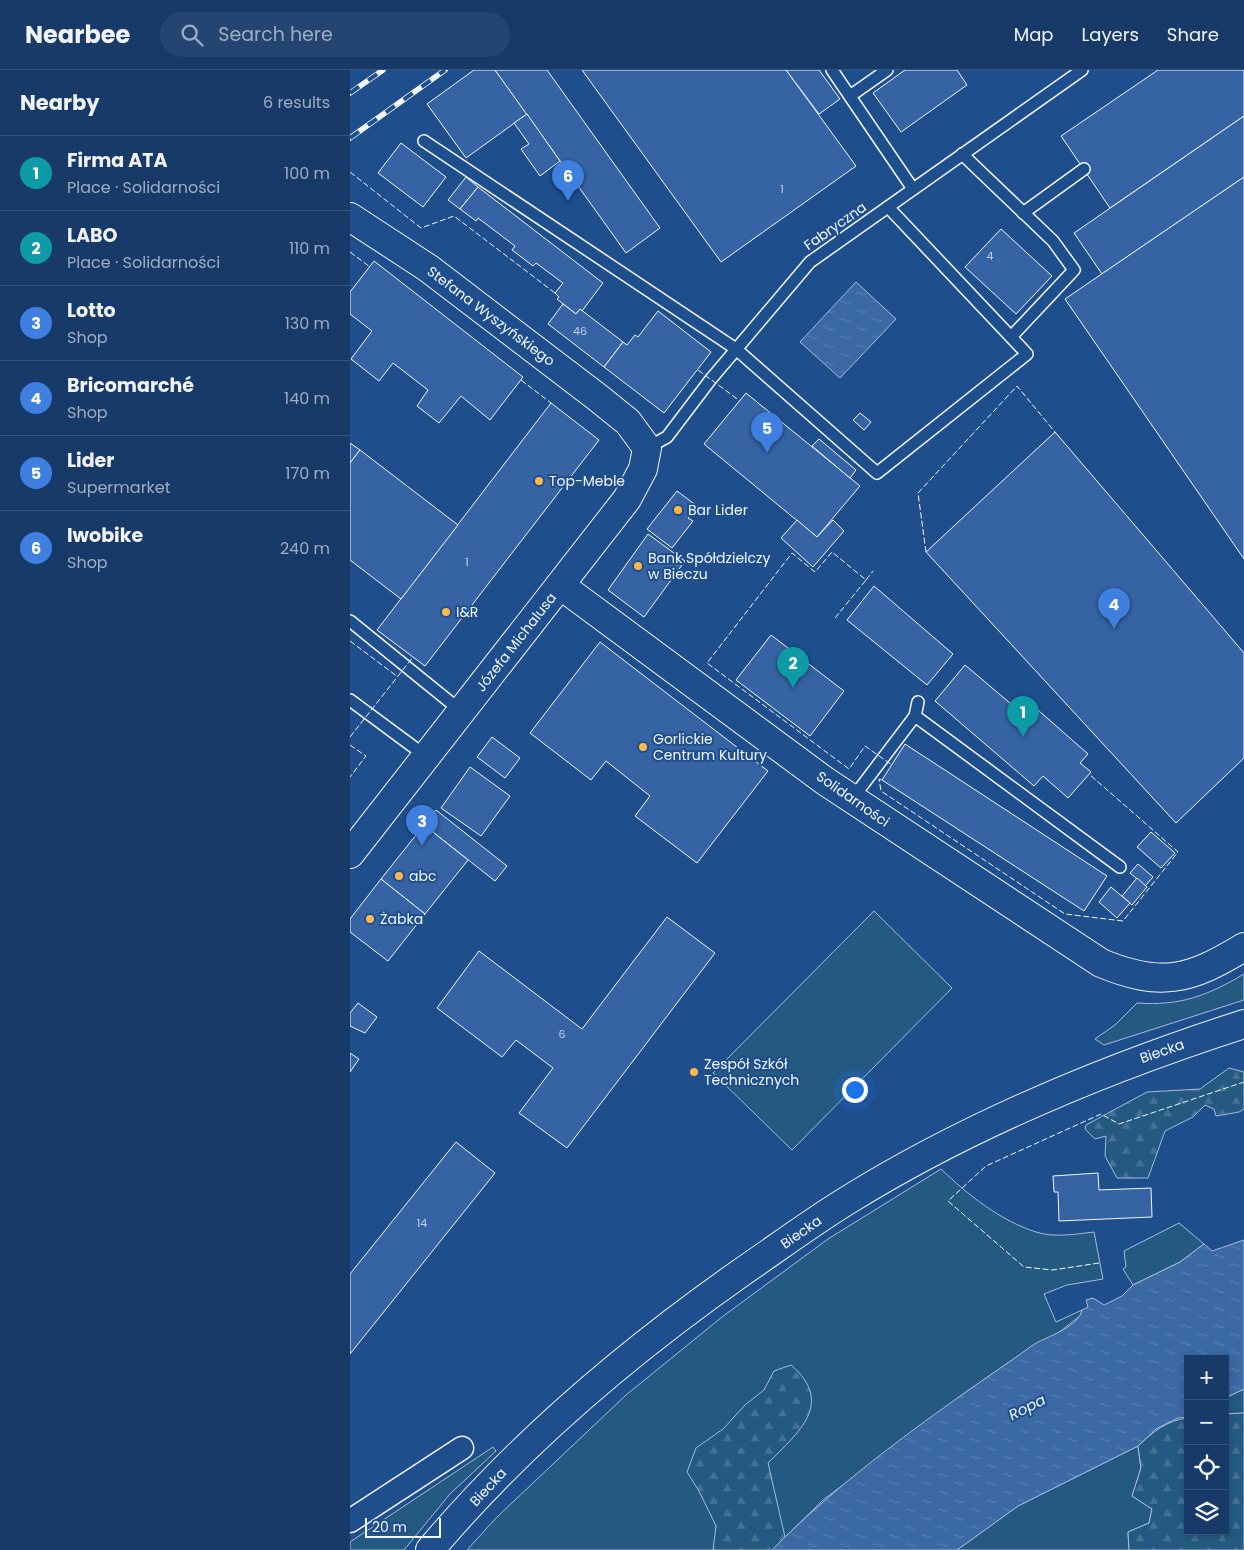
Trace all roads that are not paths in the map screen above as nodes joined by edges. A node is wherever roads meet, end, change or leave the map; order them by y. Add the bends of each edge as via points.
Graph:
1 (832, 70) edge
2 (887, 70) edge
3 (1082, 70) edge
4 (850, 96) junction
5 (424, 141) dead end
6 (962, 154) junction
7 (1084, 169) dead end
8 (913, 189) junction
9 (888, 207) junction
10 (1023, 213) junction
11 (350, 217) edge
12 (1011, 337) junction
13 (736, 349) junction
14 (647, 448) junction
15 (560, 585) junction
16 (350, 621) edge
17 (350, 700) edge
18 (918, 702) dead end
19 (462, 712) junction
20 (915, 716) junction
21 (427, 757) junction
22 (852, 799) junction
23 (350, 854) edge
24 (1120, 867) dead end
25 (1244, 947) edge
26 (1244, 1024) edge
27 (462, 1448) dead end
28 (350, 1521) edge
29 (430, 1550) edge

1 - 4 lane
2 - 4 lane
3 - 6 lane, Fabryczna
4 - 8 lane
5 - 13 lane
6 - 8 lane, Fabryczna
6 - 10 lane
7 - 10 lane
8 - 9 lane, Fabryczna
9 - 12 lane
9 - 13 lane, Fabryczna via 810,262
10 - 12 lane via 1053,242 1074,270
11 - 14 street, Stefana Wyszyńskiego via 428,268 628,422
12 - 13 lane via 1027,354 877,473
13 - 14 lane, Fabryczna via 667,437
14 - 15 street, Józefa Michalusa via 643,469 627,499
15 - 19 street, Józefa Michalusa
15 - 22 street, Solidarności
16 - 19 lane
17 - 21 lane
18 - 20 lane
19 - 21 street, Józefa Michalusa
20 - 22 lane
20 - 24 lane
21 - 23 street, Józefa Michalusa
22 - 25 street, Solidarności via 1102,963 1134,975 1164,979 1200,970
26 - 29 street, Biecka via 1131,1062 1078,1085 914,1162 846,1200 630,1355 517,1456
27 - 28 street

